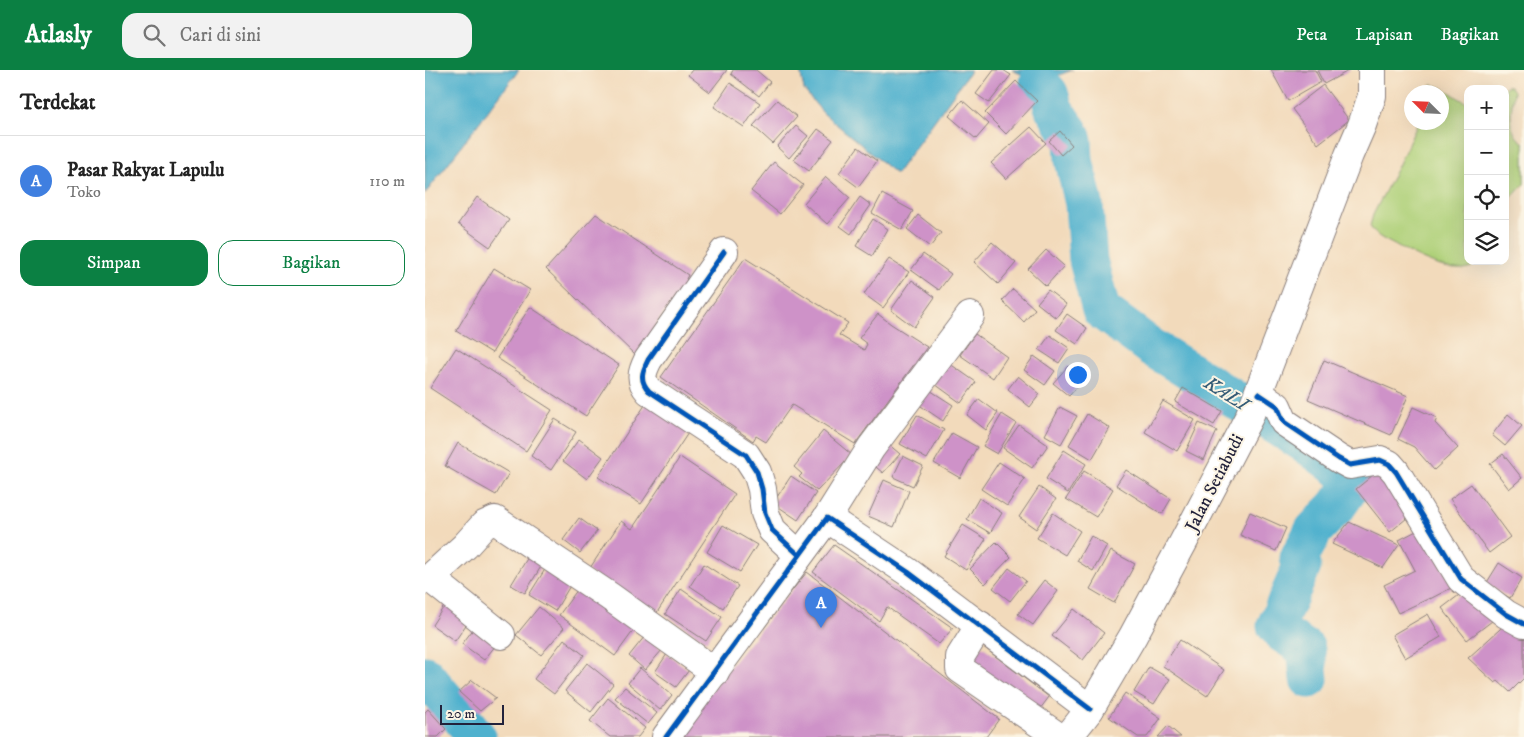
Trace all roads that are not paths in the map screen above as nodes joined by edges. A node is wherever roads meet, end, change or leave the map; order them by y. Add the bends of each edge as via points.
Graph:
1 (1372, 70) edge
2 (724, 252) dead end
3 (970, 316) dead end
4 (1255, 404) junction
5 (827, 518) junction
6 (799, 555) junction
7 (428, 579) edge
8 (1524, 624) edge
9 (980, 625) junction
10 (501, 635) dead end
11 (715, 672) junction
12 (1090, 708) junction
13 (666, 737) edge
14 (1059, 737) edge
15 (1067, 737) edge

1 - 4 main road, Jalan Setiabudi via 1372,96 1363,125 1345,164
2 - 6 main road via 648,360 641,377 649,391 746,454 757,472 771,530
3 - 5 main road via 871,448
4 - 8 main road via 1277,406 1283,422 1350,465 1380,460 1389,464 1461,580
4 - 12 main road, Jalan Setiabudi via 1185,541
5 - 6 main road
5 - 9 main road
6 - 11 main road
7 - 10 main road
7 - 11 main road via 484,525 495,520
9 - 12 main road
9 - 14 main road via 960,657 960,669
11 - 13 main road
12 - 15 main road, Jalan Setiabudi

